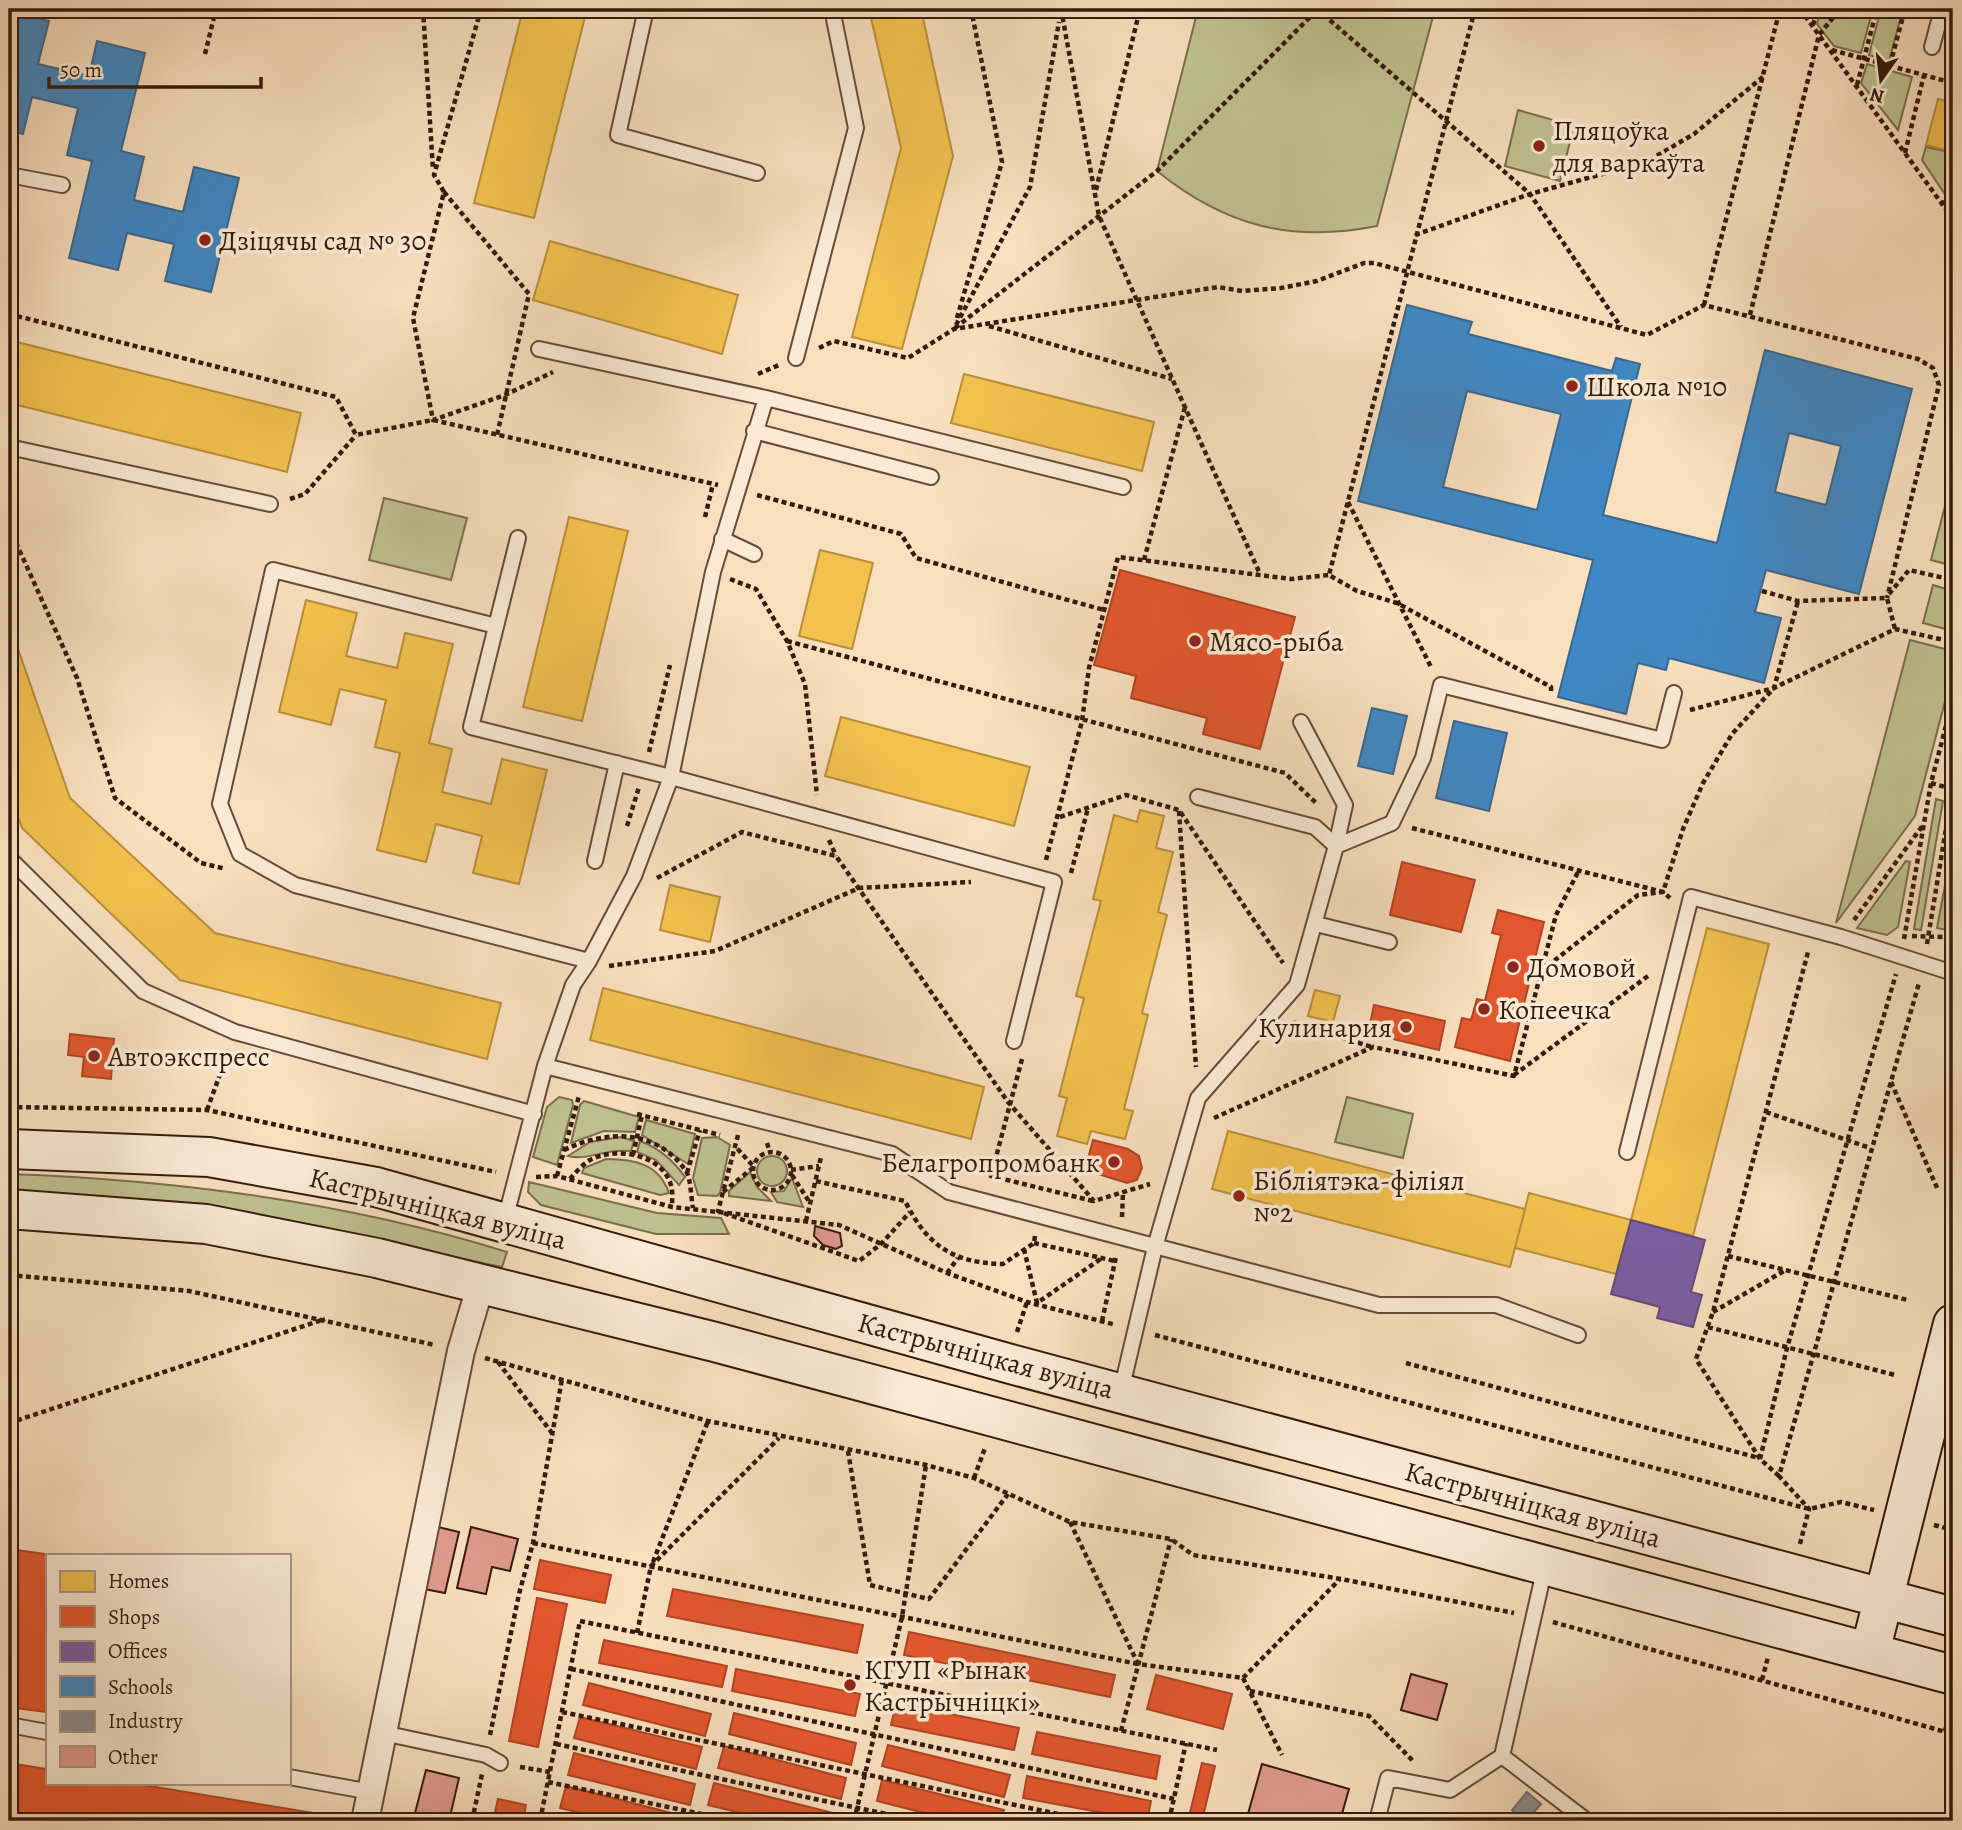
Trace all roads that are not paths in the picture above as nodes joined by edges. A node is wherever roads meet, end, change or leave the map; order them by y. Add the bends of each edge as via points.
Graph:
1 (646, 9) edge
2 (832, 9) edge
3 (1942, 9) edge
4 (1932, 47) dead end
5 (757, 173) dead end
6 (9, 175) edge
7 (62, 185) dead end
8 (539, 349) dead end
9 (796, 358) road end
10 (766, 398) junction
11 (754, 431) junction
12 (9, 447) edge
13 (931, 477) dead end
14 (1124, 487) dead end
15 (270, 505) road end
16 (518, 538) dead end
17 (722, 540) junction
18 (754, 554) dead end
19 (496, 626) junction
20 (1674, 694) dead end
21 (1301, 722) dead end
22 (617, 763) junction
23 (671, 777) junction
24 (1198, 797) dead end
25 (1336, 846) junction
26 (10, 860) edge
27 (595, 860) dead end
28 (1317, 924) junction
29 (1389, 942) dead end
30 (589, 961) junction
31 (1953, 973) edge
32 (1014, 1041) road end
33 (545, 1066) junction
34 (534, 1114) junction
35 (9, 1149) edge
36 (1627, 1152) dead end
37 (9, 1209) edge
38 (505, 1221) junction
39 (1155, 1247) junction
40 (481, 1284) junction
41 (1953, 1324) edge
42 (1578, 1335) dead end
43 (1121, 1392) junction
44 (1940, 1426) edge
45 (1545, 1567) junction
46 (1882, 1598) junction
47 (1953, 1617) edge
48 (1870, 1652) junction
49 (1953, 1675) edge
50 (9, 1725) edge
51 (46, 1732) edge
52 (383, 1733) junction
53 (1502, 1756) junction
54 (500, 1763) road end
55 (290, 1777) edge
56 (371, 1792) junction
57 (365, 1821) edge
58 (1377, 1821) edge
59 (1587, 1821) edge

1 - 5 lane via 618,135
2 - 9 lane via 856,128
3 - 4 lane
6 - 7 lane
8 - 10 lane
10 - 11 lane
10 - 14 lane
11 - 13 lane
11 - 17 lane
12 - 15 lane
16 - 19 lane
17 - 18 lane
17 - 23 lane
19 - 22 lane via 471,727
19 - 30 lane via 273,570 220,803 240,854 295,885
20 - 25 lane via 1662,740 1441,685 1423,758 1392,823
21 - 25 lane via 1345,805
22 - 23 lane
22 - 27 lane
23 - 30 lane via 634,876
23 - 32 lane via 1054,882
24 - 25 lane via 1315,827
25 - 28 lane
26 - 34 lane via 143,991 235,1032
28 - 29 lane
28 - 39 lane via 1297,985 1198,1098
30 - 33 lane via 572,985
31 - 36 lane via 1841,936 1691,897
33 - 34 lane
33 - 39 lane via 892,1154 949,1192
34 - 38 lane
35 - 38 main road, Кастрычніцкая вуліца via 209,1157 376,1187
37 - 40 main road, Кастрычніцкая вуліца via 206,1224
38 - 43 main road, Кастрычніцкая вуліца
39 - 42 lane via 1379,1305 1496,1305
39 - 43 lane
40 - 45 main road, Кастрычніцкая вуліца via 983,1413
40 - 52 street via 461,1351
41 - 44 main road
43 - 46 main road, Кастрычніцкая вуліца
44 - 46 main road via 1902,1516
45 - 48 main road, Кастрычніцкая вуліца
45 - 53 lane
46 - 47 main road, Кастрычніцкая вуліца
46 - 48 main road
48 - 49 main road, Кастрычніцкая вуліца
50 - 51 lane
52 - 54 lane via 486,1755
52 - 56 street
53 - 58 lane via 1450,1790 1388,1778
53 - 59 lane
55 - 56 lane
56 - 57 street

